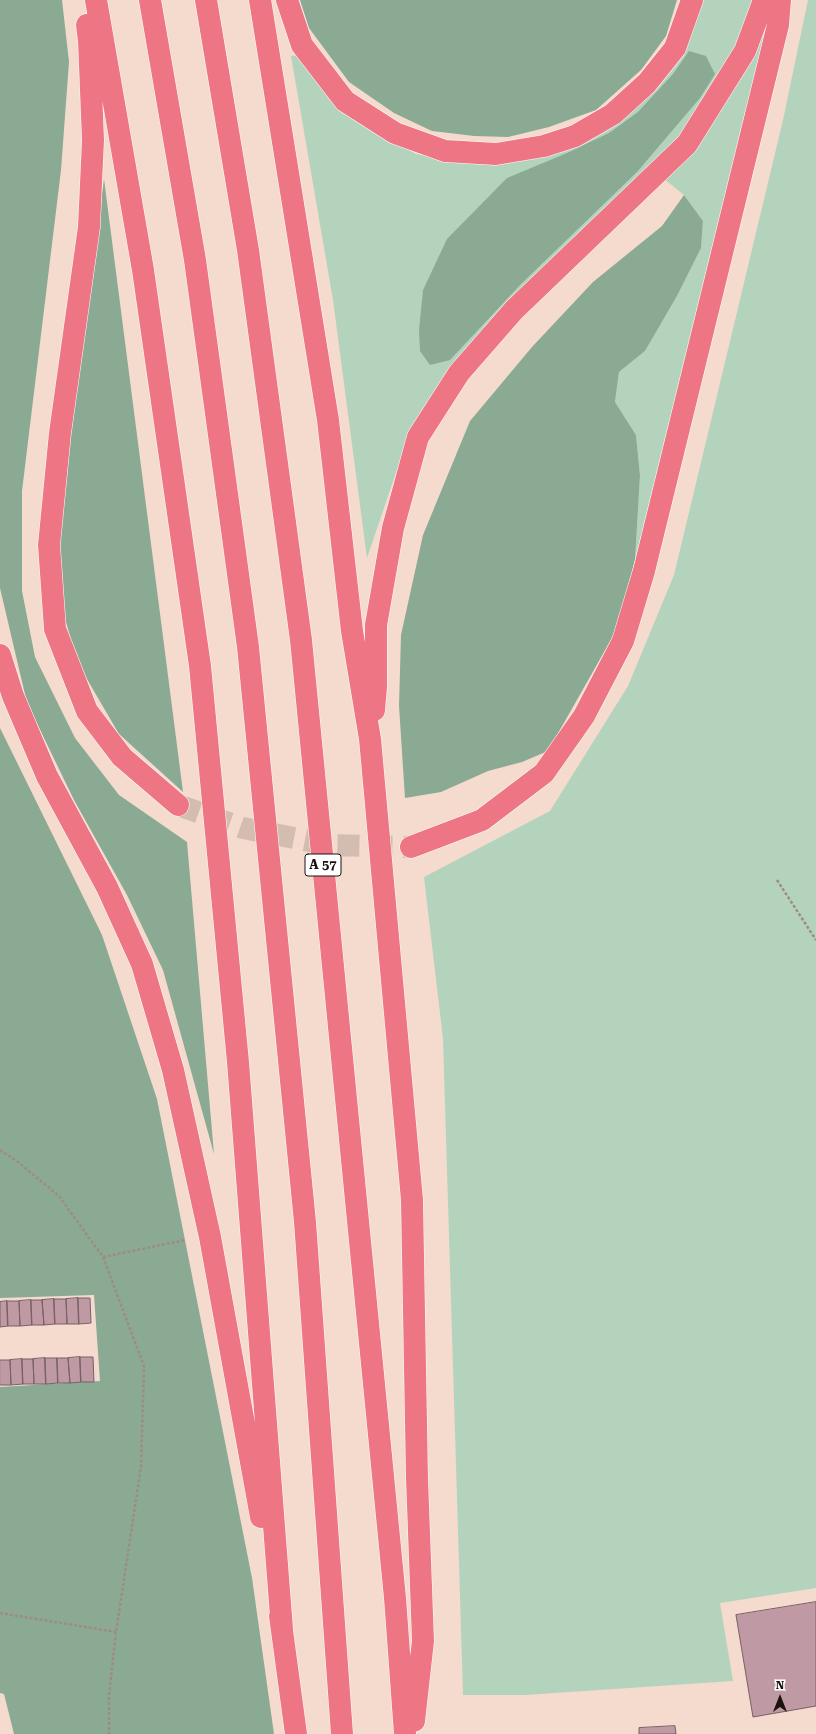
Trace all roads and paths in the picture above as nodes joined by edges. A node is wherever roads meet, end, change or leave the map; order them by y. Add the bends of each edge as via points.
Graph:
1 (84, 0) edge
2 (96, 0) edge
3 (150, 0) edge
4 (206, 0) edge
5 (260, 0) edge
6 (287, 0) edge
7 (692, 0) edge
8 (764, 0) edge
9 (780, 0) edge
10 (0, 655) edge
11 (370, 739) junction
12 (178, 805) tunnel mouth
13 (411, 847) tunnel mouth
14 (777, 880) dead end
15 (816, 940) edge
16 (0, 1150) edge
17 (173, 1242) dead end
18 (103, 1258) junction
19 (0, 1613) edge
20 (282, 1629) junction
21 (116, 1632) junction
22 (109, 1734) edge
23 (296, 1734) edge
24 (342, 1734) edge
25 (405, 1734) edge
26 (412, 1734) edge

1 - 12 highway via 89,42 93,148 89,227 60,433 49,545 55,630 87,711 122,757
2 - 20 highway via 143,270 200,666 238,1062
3 - 24 highway via 195,260 248,647 305,1222
4 - 25 highway, A 57 via 248,250 301,640 395,1598
5 - 11 highway via 328,420 352,631
6 - 7 highway via 302,45 345,101 395,133 446,151 496,154 544,146 575,136 613,114 647,83 675,48
8 - 11 highway via 744,51 687,144 514,310 459,373 418,437 393,528 376,625 376,687
9 - 13 highway via 778,25 741,182 644,571 623,641 584,716 544,773 482,820
10 - 20 highway via 13,696 47,776 107,887 142,964 173,1070 210,1237
11 - 26 highway via 412,1200 423,1641
14 - 15 path
16 - 18 path via 59,1196
17 - 18 path
18 - 21 path via 144,1366 142,1467
19 - 21 path
20 - 23 highway
21 - 22 path via 109,1695

